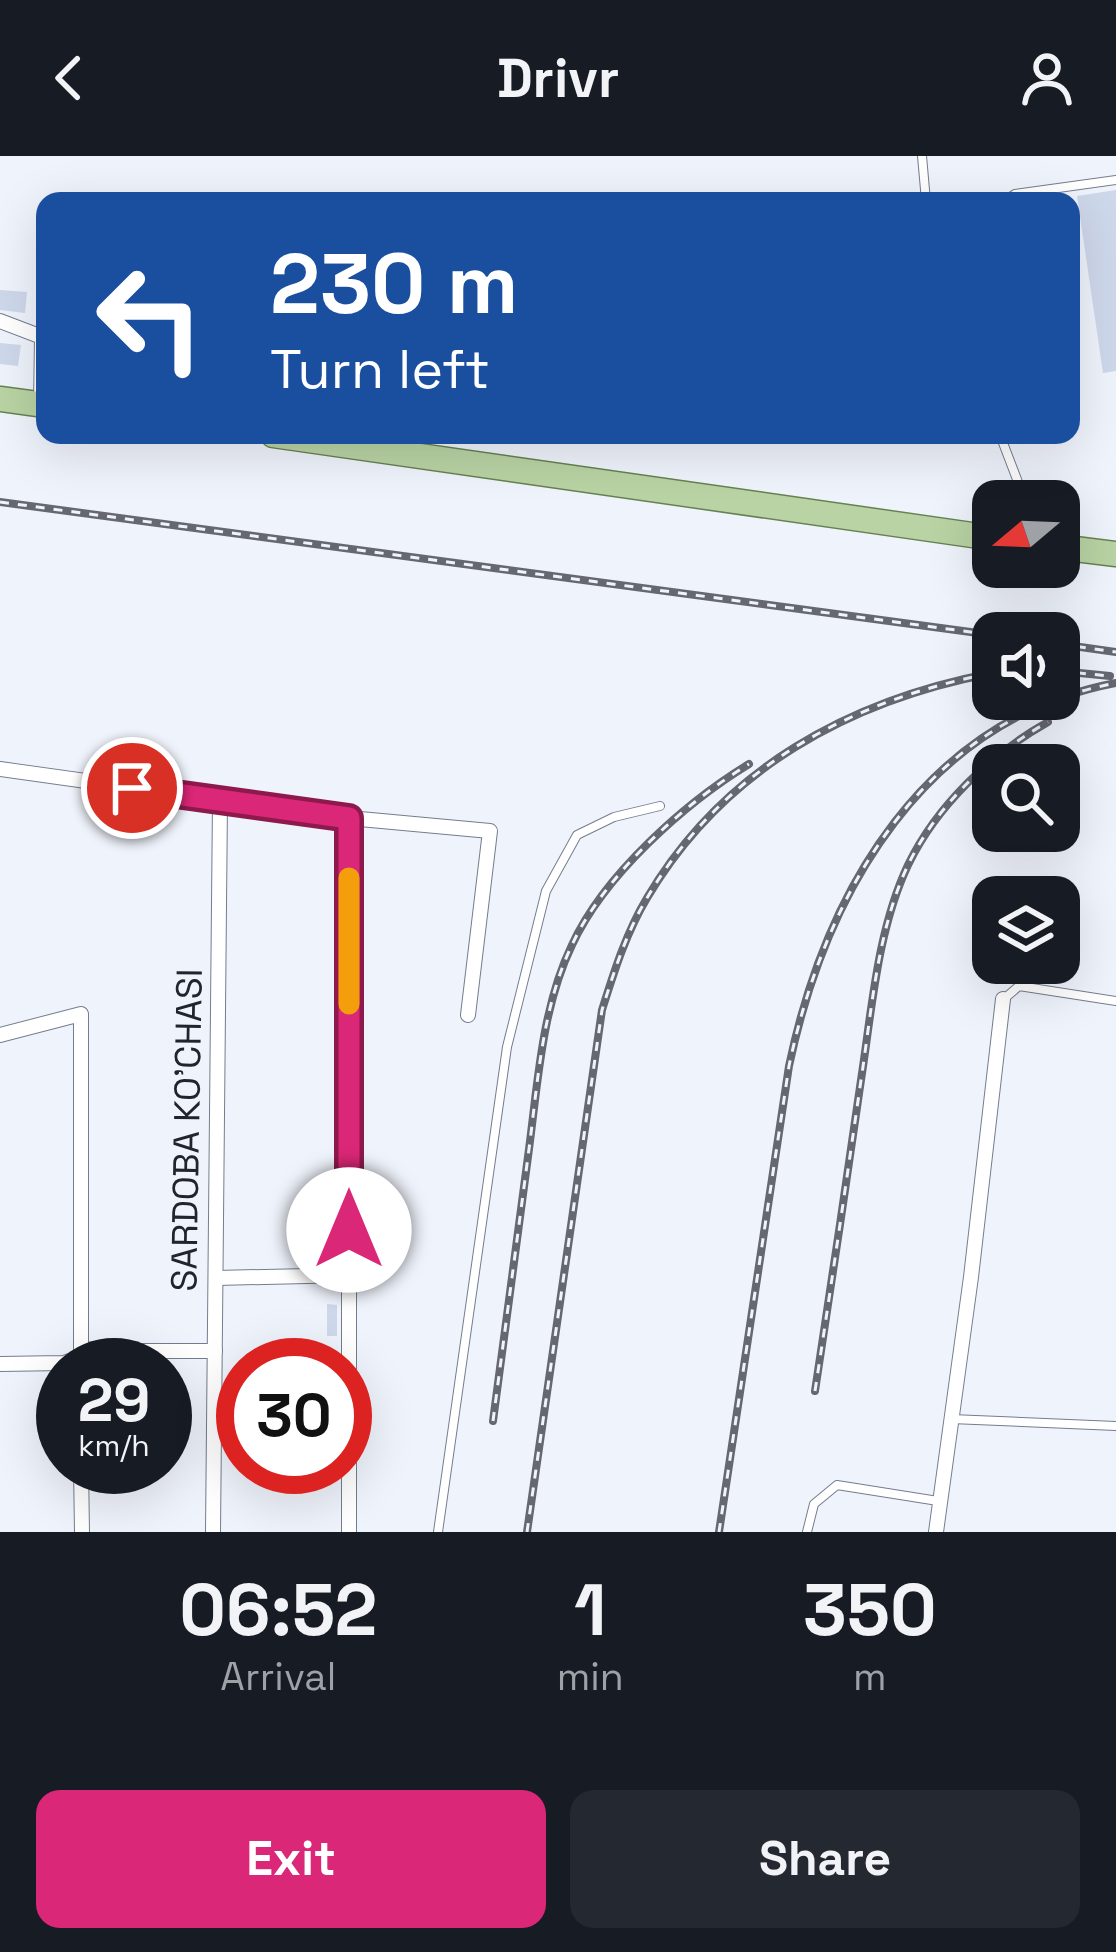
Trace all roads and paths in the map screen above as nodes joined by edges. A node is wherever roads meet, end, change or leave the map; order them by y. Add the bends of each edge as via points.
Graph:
1 (922, 156) edge
2 (1116, 180) edge
3 (925, 192) edge
4 (1029, 192) edge
5 (0, 321) edge
6 (36, 335) edge
7 (0, 399) edge
8 (36, 404) edge
9 (336, 444) edge
10 (1003, 444) edge
11 (1017, 480) edge
12 (972, 535) edge
13 (1080, 550) edge
14 (1116, 554) edge
15 (0, 769) edge
16 (220, 801) junction
17 (660, 806) dead end
18 (349, 818) junction
19 (1004, 999) joint
20 (1116, 1000) edge
21 (468, 1015) dead end
22 (0, 1035) edge
23 (349, 1275) junction
24 (215, 1278) junction
25 (81, 1338) edge
26 (192, 1351) edge
27 (215, 1351) junction
28 (36, 1363) edge
29 (0, 1364) edge
30 (951, 1419) junction
31 (1116, 1426) edge
32 (81, 1494) edge
33 (940, 1501) junction
34 (82, 1532) edge
35 (213, 1532) edge
36 (349, 1532) edge
37 (438, 1532) edge
38 (807, 1532) edge
39 (936, 1532) edge

1 - 3 lane
2 - 4 lane
5 - 6 street
7 - 8 main road
9 - 12 main road
10 - 11 lane
13 - 14 main road
15 - 16 street
16 - 18 street
16 - 24 street, SARDOBA KO'CHASI
17 - 37 lane via 577,835 546,891 507,1047
18 - 21 street via 490,831
18 - 23 street
19 - 20 lane via 1019,986
19 - 30 street
22 - 25 street via 81,1014
23 - 24 street
23 - 36 street
24 - 27 street, SARDOBA KO'CHASI
26 - 27 street
27 - 35 street, SARDOBA KO'CHASI
28 - 29 street
30 - 31 lane
30 - 33 street
32 - 34 street
33 - 38 lane via 837,1485 814,1504
33 - 39 street

